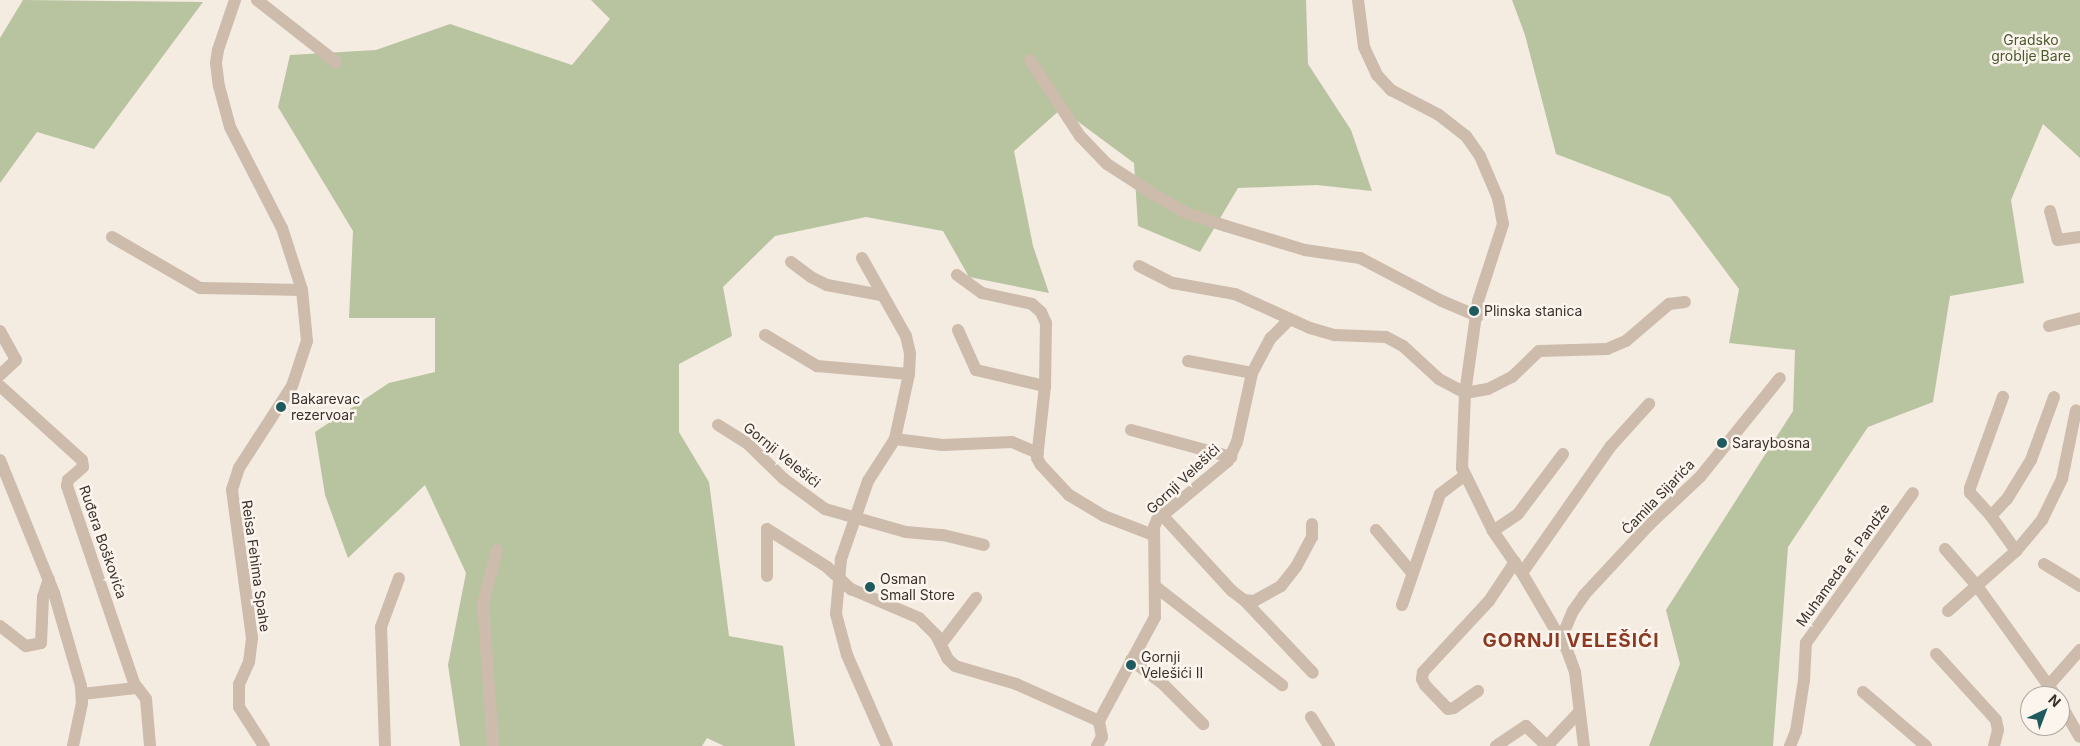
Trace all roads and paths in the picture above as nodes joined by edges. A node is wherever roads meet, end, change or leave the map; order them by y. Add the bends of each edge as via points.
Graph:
1 (236, 0) edge
2 (257, 0) edge
3 (1358, 0) edge
4 (1030, 60) dead end
5 (336, 62) dead end
6 (2050, 212) dead end
7 (112, 237) dead end
8 (2080, 237) edge
9 (862, 258) dead end
10 (791, 262) dead end
11 (1139, 266) dead end
12 (956, 275) dead end
13 (302, 290) junction
14 (881, 294) junction
15 (1686, 302) dead end
16 (1478, 316) junction
17 (2080, 318) edge
18 (1289, 320) junction
19 (2049, 326) dead end
20 (958, 330) dead end
21 (0, 331) edge
22 (765, 335) dead end
23 (1188, 361) dead end
24 (1252, 373) junction
25 (909, 374) junction
26 (0, 375) edge
27 (1780, 378) dead end
28 (0, 386) edge
29 (1045, 386) junction
30 (1465, 393) junction
31 (2003, 397) dead end
32 (2054, 397) dead end
33 (1649, 404) dead end
34 (2076, 410) dead end
35 (718, 425) dead end
36 (1131, 430) dead end
37 (895, 439) junction
38 (1038, 453) junction
39 (1564, 454) dead end
40 (1231, 457) junction
41 (0, 460) edge
42 (1464, 476) junction
43 (1913, 493) dead end
44 (1163, 516) junction
45 (1991, 516) junction
46 (856, 517) junction
47 (1312, 524) dead end
48 (1376, 530) dead end
49 (1493, 531) junction
50 (1153, 535) junction
51 (984, 545) dead end
52 (1945, 549) dead end
53 (497, 550) dead end
54 (2016, 551) junction
55 (1515, 562) junction
56 (2044, 564) dead end
57 (1522, 573) junction
58 (1413, 574) junction
59 (767, 576) dead end
60 (399, 578) dead end
61 (838, 578) junction
62 (49, 579) junction
63 (1977, 586) junction
64 (2080, 586) edge
65 (1156, 587) junction
66 (976, 598) dead end
67 (1244, 600) junction
68 (1402, 605) dead end
69 (1948, 611) dead end
70 (0, 626) edge
71 (1561, 639) junction
72 (941, 644) junction
73 (2080, 650) edge
74 (1936, 654) dead end
75 (1131, 660) junction
76 (1313, 674) dead end
77 (1282, 685) dead end
78 (2049, 686) edge
79 (2056, 686) edge
80 (136, 688) junction
81 (1478, 691) dead end
82 (1862, 692) dead end
83 (82, 694) junction
84 (1579, 712) junction
85 (1311, 716) dead end
86 (2070, 720) edge
87 (1099, 721) junction
88 (1203, 724) dead end
89 (2080, 737) edge
90 (73, 746) edge
91 (150, 746) edge
92 (264, 746) edge
93 (385, 746) edge
94 (493, 746) edge
95 (887, 746) edge
96 (1097, 746) edge
97 (1328, 746) edge
98 (1496, 746) edge
99 (1547, 746) edge
100 (1584, 746) edge
101 (1790, 746) edge
102 (1926, 746) edge
103 (1994, 746) edge

1 - 13 street, Reisa Fehima Spahe via 216,63 224,107 244,156 282,228
2 - 5 street
3 - 16 street via 1364,47 1377,75 1391,90 1453,124 1474,146 1490,177 1503,224 1483,284
4 - 16 street via 1080,136 1107,164 1170,204 1226,226 1305,250 1360,258
6 - 8 street via 2058,240
7 - 13 street via 200,288
9 - 14 street
10 - 14 street via 827,284
11 - 18 street via 1174,283 1235,294
12 - 29 street via 982,293 1032,304 1041,312 1046,323
13 - 92 street, Reisa Fehima Spahe via 307,341 301,364 292,386 238,468 232,490 252,638 249,662 240,684 239,707
14 - 25 street via 897,315 906,336 910,354
15 - 30 street via 1670,304 1626,341 1606,349 1539,351 1512,377 1488,389
16 - 30 street
17 - 19 street
18 - 24 street, Gornji Velešići via 1271,338
18 - 30 street via 1335,334 1390,339 1403,346 1434,376
20 - 29 street via 976,370
21 - 26 street via 16,360
22 - 25 street via 817,366
23 - 24 street
24 - 40 street, Gornji Velešići
25 - 37 street
27 - 71 street, Ćamila Sijarića via 1700,477 1651,522 1584,595
28 - 80 street, Ruđera Boškovića via 82,460 82,467 68,480 67,486
29 - 38 street
30 - 42 street via 1461,460
31 - 45 street via 1970,488 1970,493
32 - 45 street via 2032,460 2007,499
33 - 57 street via 1611,446
34 - 54 street via 2062,479 2053,501
35 - 46 street, Gornji Velešići via 748,444 784,479 825,509
36 - 40 street
37 - 38 street via 943,445 1012,442
37 - 46 street via 868,481
38 - 50 street via 1041,465 1070,495 1104,516
39 - 49 street via 1518,514
40 - 44 street, Gornji Velešići
41 - 62 street
42 - 49 street
42 - 58 street via 1440,494
43 - 101 street, Muhameda ef. Pandže via 1806,643 1804,680 1796,731
44 - 50 street, Gornji Velešići via 1157,520
44 - 67 street
45 - 54 street
46 - 51 street, Gornji Velešići via 906,532 943,535
46 - 61 street
47 - 67 street via 1312,537 1281,586 1254,601
48 - 58 street
49 - 55 street
50 - 65 street, Gornji Velešići
52 - 63 street
53 - 94 street via 483,604
54 - 63 street
55 - 57 street
55 - 81 street via 1489,601 1423,672 1425,685 1448,709
56 - 64 street
57 - 71 street
58 - 68 street
59 - 61 street via 767,529 827,567
60 - 93 street via 381,627
61 - 72 street via 852,589 919,618
61 - 95 street via 836,614 847,655
62 - 70 street via 43,597 41,643 34,647 26,646
62 - 83 street
63 - 69 street
63 - 78 street
65 - 75 street, Gornji Velešići via 1155,617
65 - 77 street
66 - 72 street
67 - 76 street
71 - 84 street via 1575,672
72 - 87 street via 955,666 1016,684
73 - 79 street
74 - 103 street via 1996,720 1998,730
75 - 87 street, Gornji Velešići
75 - 88 street via 1163,684
80 - 83 street
80 - 91 street via 146,699
82 - 102 street
83 - 90 street
84 - 99 street
84 - 100 street
85 - 97 street
86 - 89 street
87 - 96 street, Gornji Velešići via 1102,737
98 - 99 street via 1526,726

